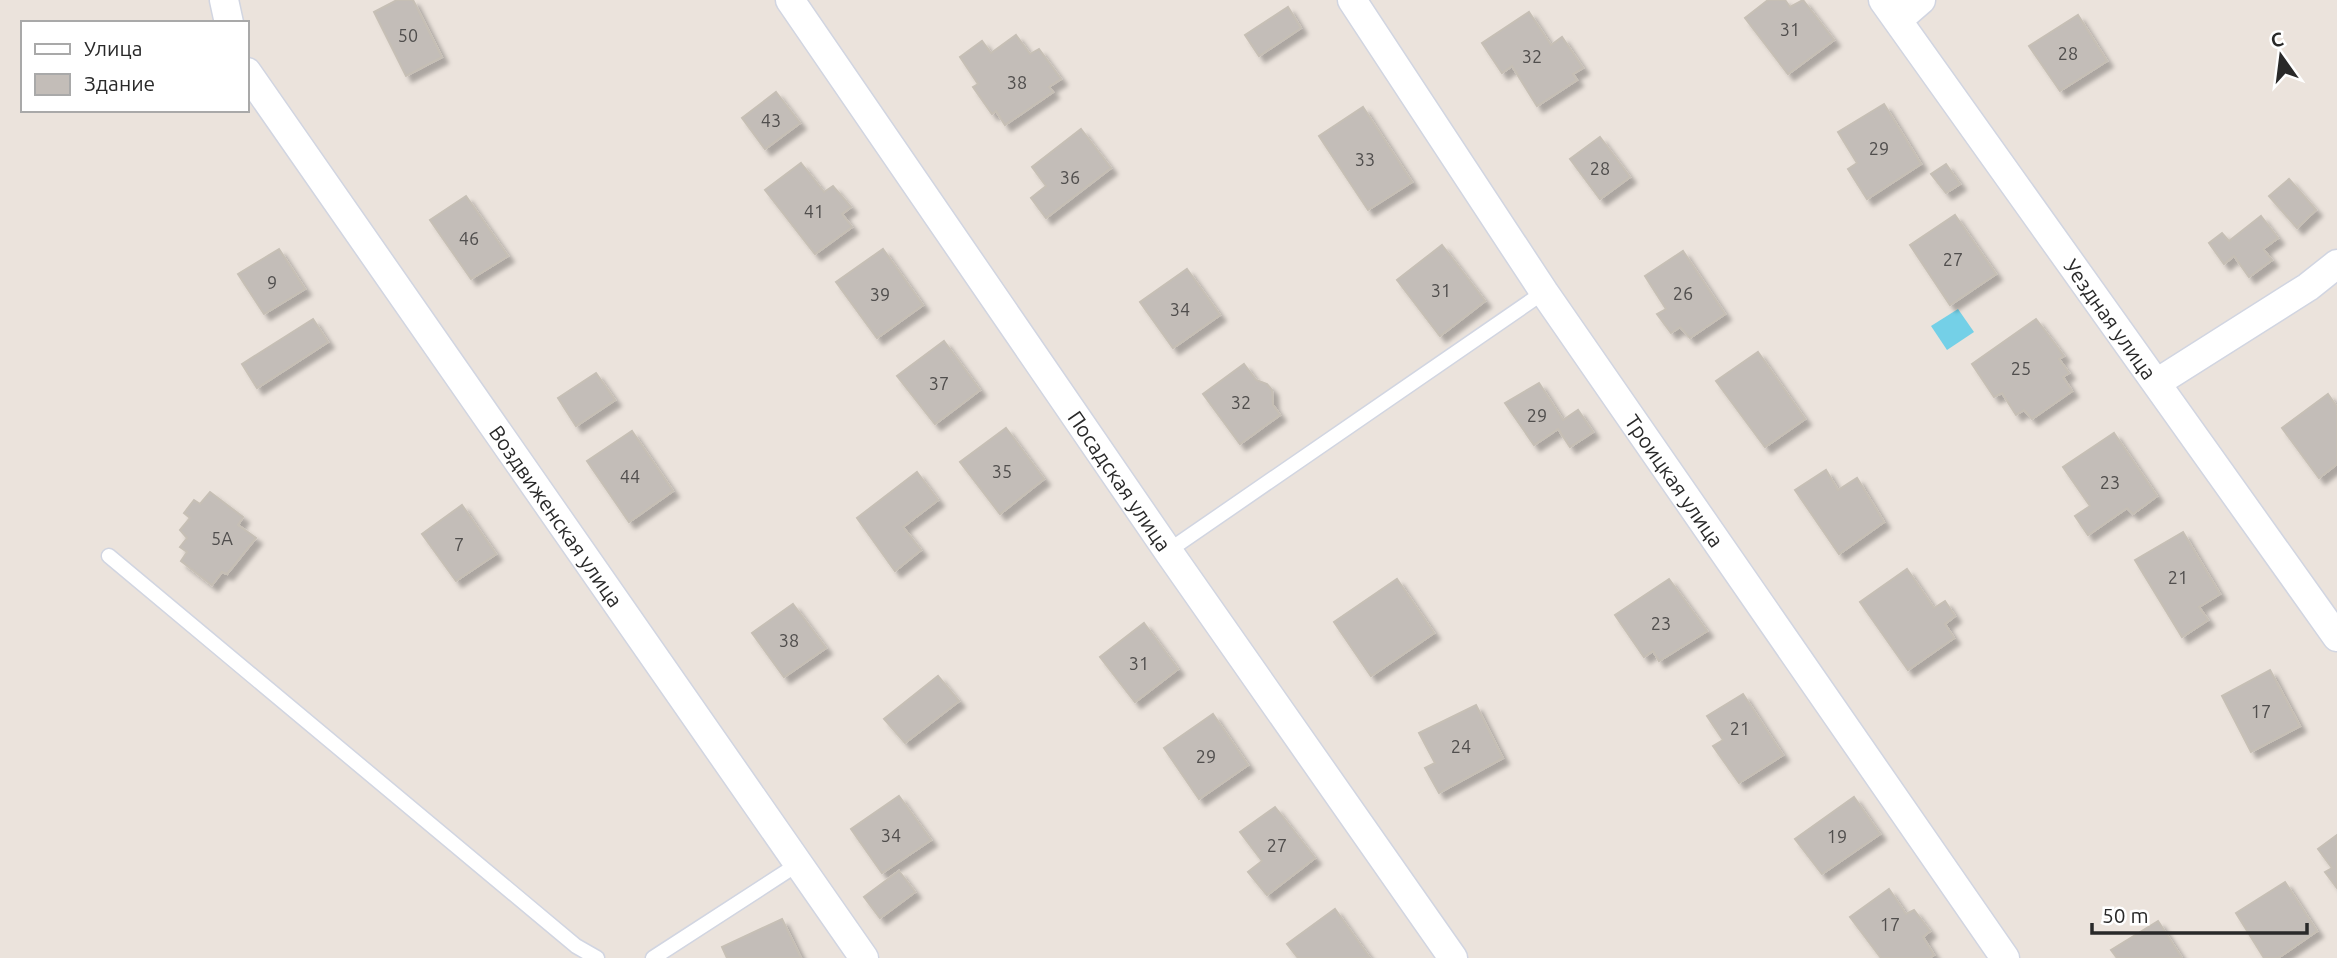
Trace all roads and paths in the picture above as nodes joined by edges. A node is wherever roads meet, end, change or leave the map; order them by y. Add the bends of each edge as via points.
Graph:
1 (224, 0) edge
2 (790, 0) edge
3 (1352, 0) edge
4 (1921, 0) edge
5 (1891, 10) edge
6 (229, 21) edge
7 (248, 73) edge
8 (2337, 264) edge
9 (1544, 292) junction
10 (2158, 382) junction
11 (1168, 551) junction
12 (109, 556) dead end
13 (2337, 637) edge
14 (798, 863) junction
15 (597, 958) edge
16 (653, 958) edge
17 (864, 958) edge
18 (1453, 958) edge
19 (2005, 958) edge

1 - 6 street
2 - 11 street, Посадская улица
3 - 9 street, Троицкая улица
4 - 5 street
5 - 10 street, Уездная улица
7 - 14 street, Воздвиженская улица
8 - 10 street via 2308,288
9 - 11 lane
9 - 19 street, Троицкая улица
10 - 13 street, Уездная улица
11 - 18 street, Посадская улица
12 - 15 lane via 576,946
14 - 16 lane
14 - 17 street, Воздвиженская улица

